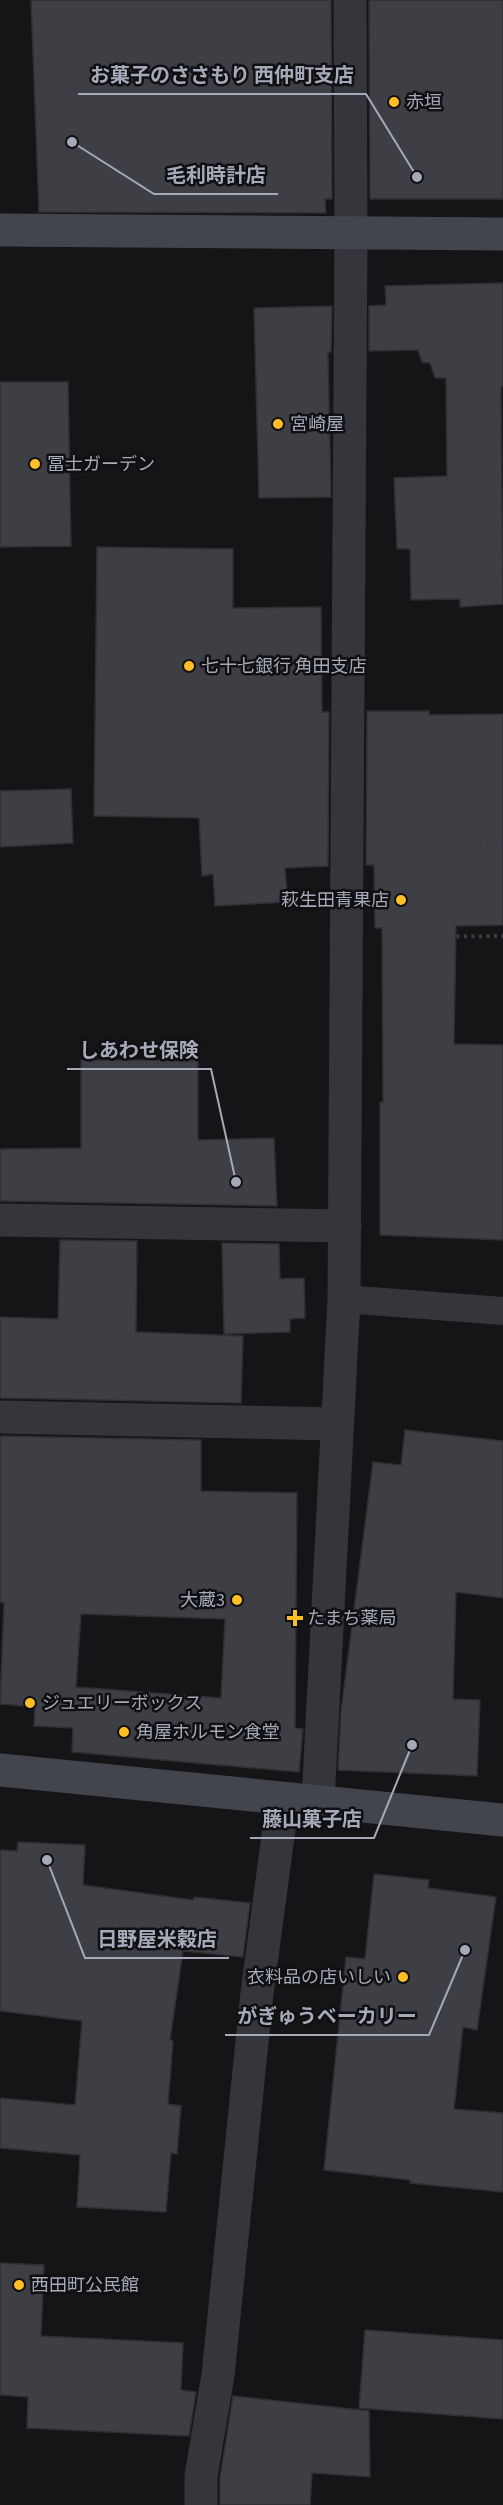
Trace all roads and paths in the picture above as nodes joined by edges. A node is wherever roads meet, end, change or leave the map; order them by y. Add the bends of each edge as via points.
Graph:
1 (350, 0) edge
2 (0, 230) edge
3 (351, 233) junction
4 (503, 234) edge
5 (347, 844) junction
6 (503, 845) edge
7 (503, 936) edge
8 (346, 938) junction
9 (0, 1220) edge
10 (345, 1226) junction
11 (344, 1299) junction
12 (503, 1311) edge
13 (0, 1418) edge
14 (338, 1424) junction
15 (0, 1770) edge
16 (283, 1798) junction
17 (318, 1801) junction
18 (503, 1820) edge
19 (201, 2505) edge

1 - 3 street
2 - 3 street
3 - 4 street
3 - 5 street
5 - 6 path
5 - 8 street
7 - 8 path
8 - 10 street
9 - 10 street
10 - 11 street
11 - 12 lane
11 - 14 street
13 - 14 street
14 - 17 street
15 - 16 street
16 - 17 street
16 - 19 street via 257,1993 218,2375 201,2476
17 - 18 street

